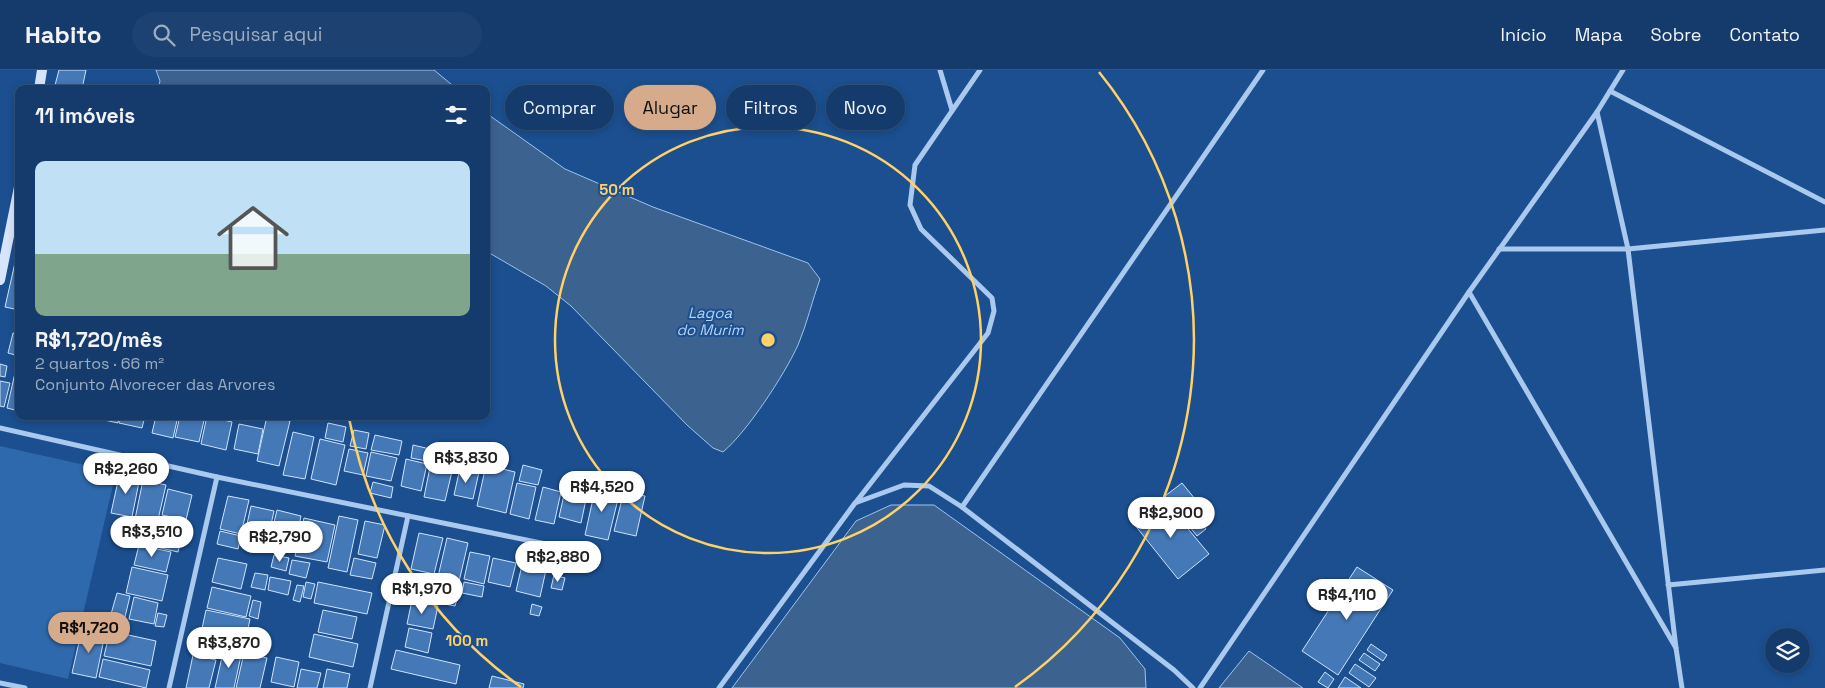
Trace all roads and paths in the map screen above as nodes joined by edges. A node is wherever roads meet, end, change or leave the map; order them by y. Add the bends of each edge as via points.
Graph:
1 (42, 70) edge
2 (940, 70) edge
3 (980, 70) edge
4 (1263, 70) edge
5 (1623, 70) edge
6 (40, 85) edge
7 (1610, 92) junction
8 (952, 110) junction
9 (1597, 112) junction
10 (1825, 202) edge
11 (15, 207) edge
12 (1825, 230) edge
13 (1628, 249) junction
14 (1499, 250) junction
15 (0, 280) edge
16 (1469, 292) junction
17 (0, 428) edge
18 (217, 477) junction
19 (855, 503) junction
20 (962, 507) junction
21 (408, 516) junction
22 (556, 546) dead end
23 (1825, 570) edge
24 (1668, 585) junction
25 (1676, 648) junction
26 (0, 683) edge
27 (26, 688) edge
28 (170, 688) edge
29 (370, 688) edge
30 (719, 688) edge
31 (1193, 688) edge
32 (1200, 688) edge
33 (1682, 688) edge

1 - 6 main road
2 - 8 street
3 - 8 street
4 - 20 street
5 - 7 street
7 - 9 street
7 - 10 street
8 - 19 street via 915,165 910,205 921,229 992,298 994,311 988,333
9 - 13 street
9 - 14 street
11 - 15 main road
12 - 13 street
13 - 14 street
13 - 24 street
14 - 16 street
16 - 25 street
16 - 32 street
17 - 18 street
18 - 21 street
18 - 28 street
19 - 20 street via 904,485 929,486
19 - 30 street
20 - 31 street
21 - 22 street
21 - 29 street
23 - 24 street
24 - 25 street
25 - 33 street
26 - 27 street

